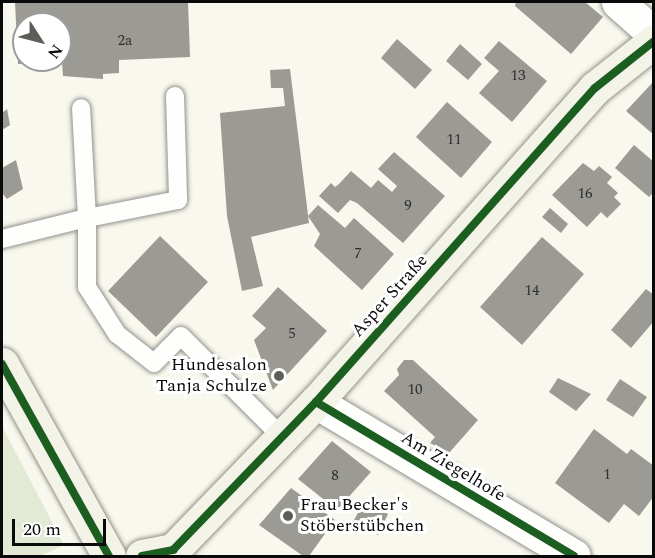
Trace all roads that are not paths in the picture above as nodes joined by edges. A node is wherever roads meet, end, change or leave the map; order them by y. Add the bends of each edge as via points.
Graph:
1 (618, 2) edge
2 (654, 34) edge
3 (654, 41) edge
4 (175, 96) dead end
5 (81, 108) dead end
6 (87, 218) junction
7 (2, 239) edge
8 (2, 364) edge
9 (316, 402) junction
10 (283, 438) junction
11 (109, 556) edge
12 (142, 556) edge
13 (574, 556) edge

1 - 2 street
3 - 9 street, Asper Straße via 595,88
4 - 6 lane via 178,200
5 - 6 lane
6 - 7 lane
6 - 10 lane via 87,287 117,334 154,363 181,336
8 - 11 street
9 - 10 street, Asper Straße
9 - 13 street, Am Ziegelhofe
10 - 12 street, Asper Straße via 173,550

